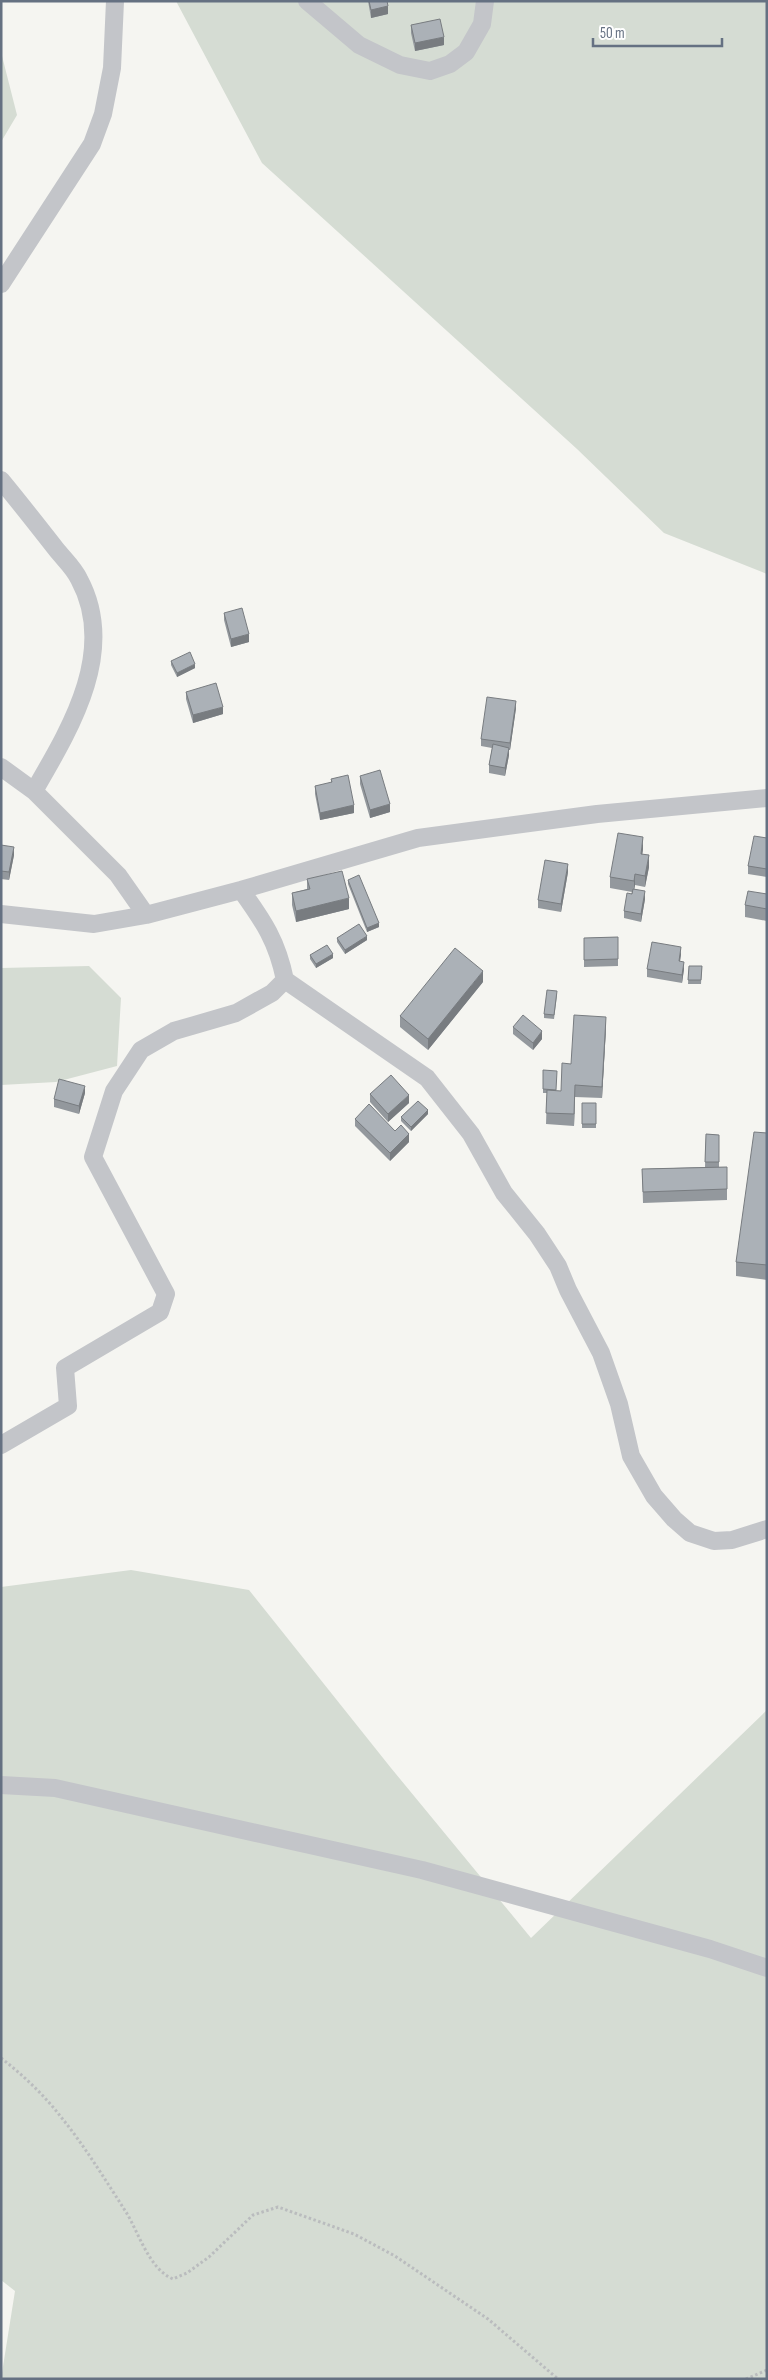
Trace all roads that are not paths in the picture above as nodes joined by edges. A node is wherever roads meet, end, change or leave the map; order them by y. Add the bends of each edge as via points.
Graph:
1 (115, 1) edge
2 (307, 1) edge
3 (485, 1) edge
4 (1, 284) edge
5 (1, 480) edge
6 (1, 767) edge
7 (34, 791) junction
8 (767, 798) edge
9 (241, 890) junction
10 (1, 914) edge
11 (146, 915) junction
12 (285, 980) junction
13 (1, 1445) edge
14 (767, 1529) edge
15 (1, 1785) edge
16 (767, 1968) edge

1 - 4 street via 112,68 92,144
2 - 3 street via 359,45 400,65 430,71 450,64 466,52 482,24
5 - 7 street via 79,578 93,618 92,663 79,707
6 - 7 street
7 - 11 street via 118,875
8 - 9 street via 597,814 418,838
9 - 11 street
9 - 12 street via 268,927 280,955
10 - 11 street via 94,924
12 - 13 street via 272,993 236,1013 174,1031 141,1050 114,1091 93,1157 166,1294 160,1312 65,1368 68,1406
12 - 14 street via 427,1078 471,1134 504,1193 558,1266 601,1353 619,1404 631,1456 654,1496 674,1519 690,1533 714,1541 732,1540
15 - 16 street via 55,1788 422,1870 710,1949

